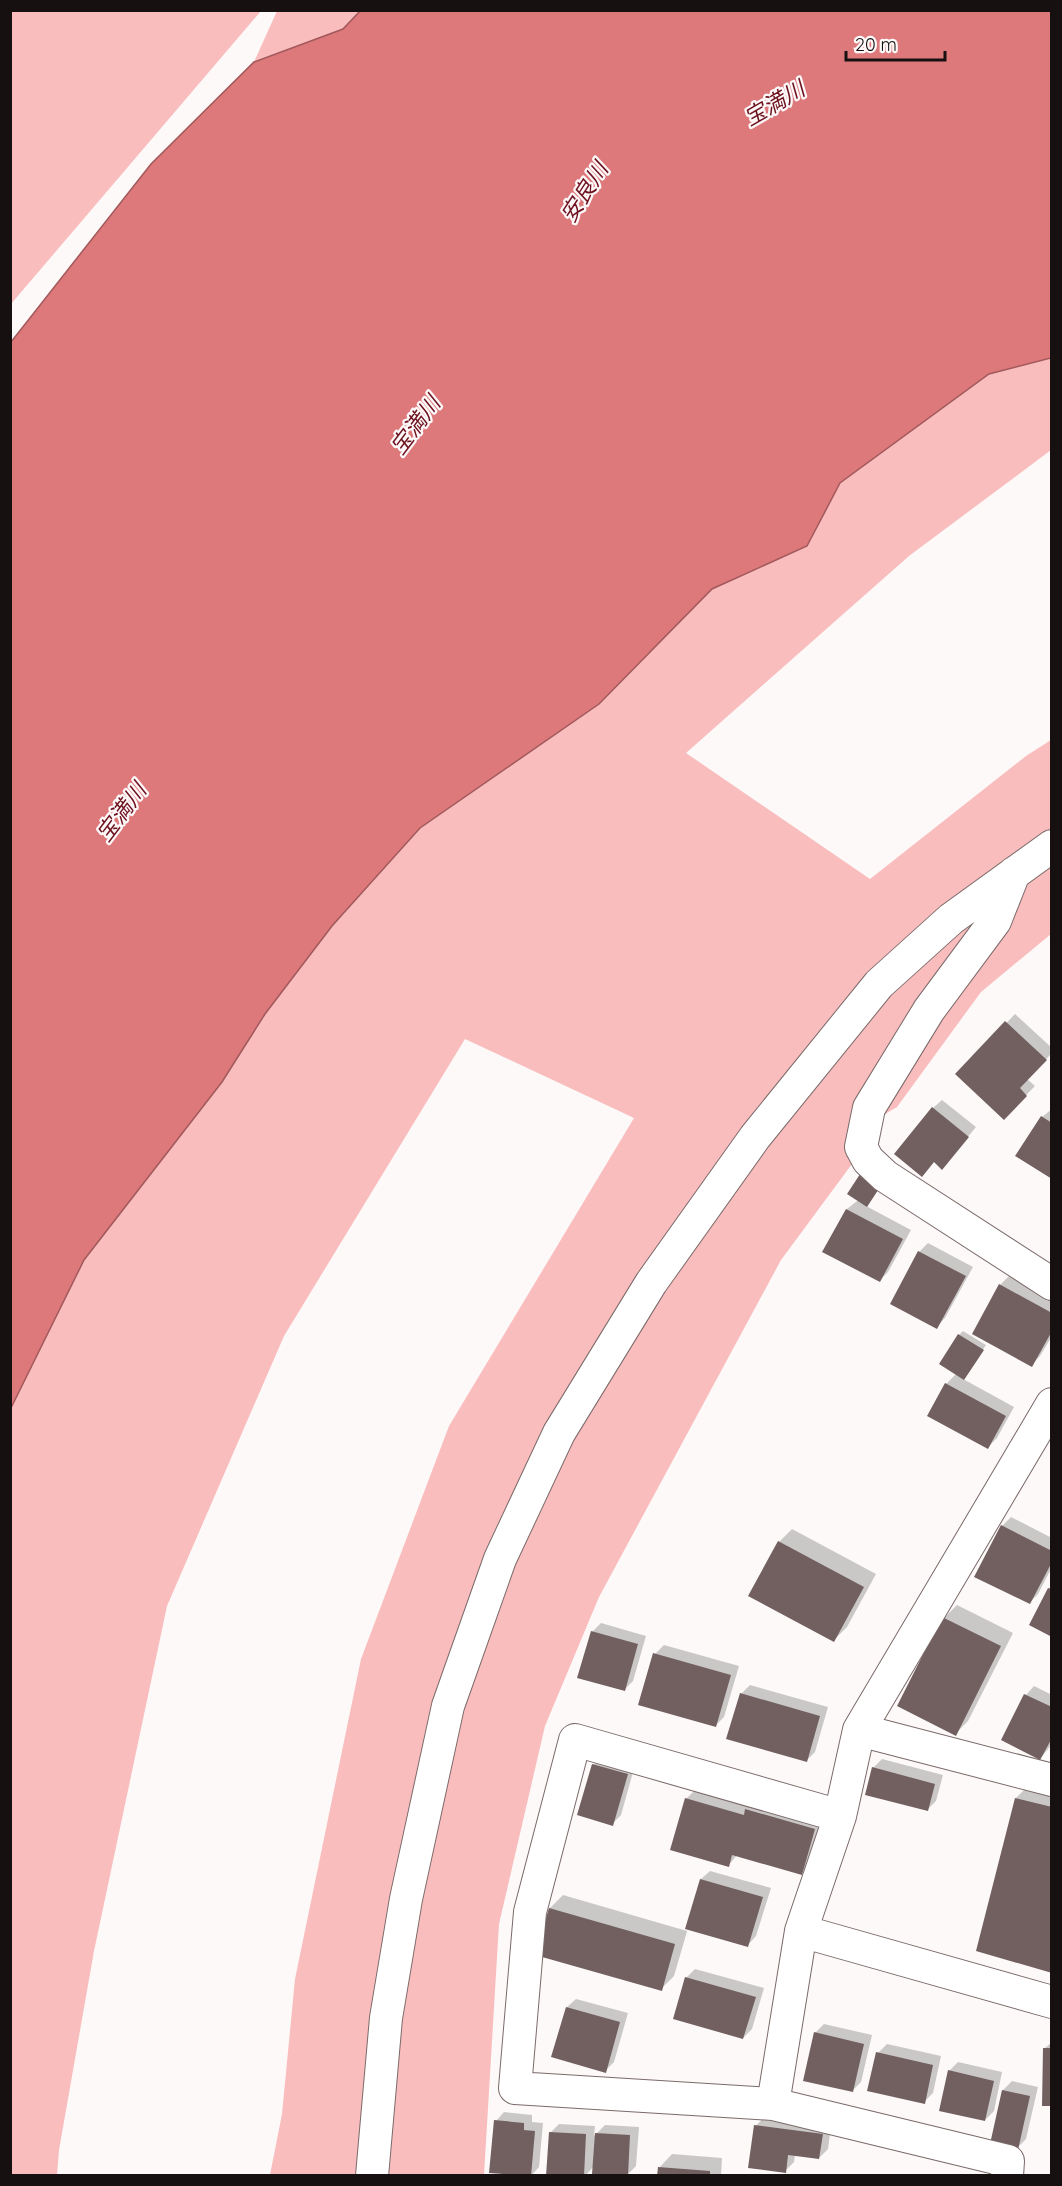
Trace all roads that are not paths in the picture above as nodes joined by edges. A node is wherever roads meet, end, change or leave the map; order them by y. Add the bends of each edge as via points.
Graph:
1 (1052, 846) edge
2 (1014, 872) junction
3 (1052, 1284) edge
4 (1052, 1404) edge
5 (859, 1730) junction
6 (1052, 1780) edge
7 (840, 1816) junction
8 (801, 1930) junction
9 (1052, 2002) edge
10 (773, 2104) junction
11 (372, 2175) edge
12 (1007, 2175) edge

1 - 2 street
2 - 3 street via 995,921 929,1010 869,1108 861,1147 885,1176
2 - 11 street via 951,919 879,984 769,1119 651,1283 560,1433 500,1560 448,1706 406,1899 386,2018
4 - 5 street
5 - 6 street
5 - 7 street
7 - 8 street
7 - 10 street via 575,1740 530,1912 515,2088
8 - 9 street
8 - 10 street
10 - 12 street via 1008,2161

